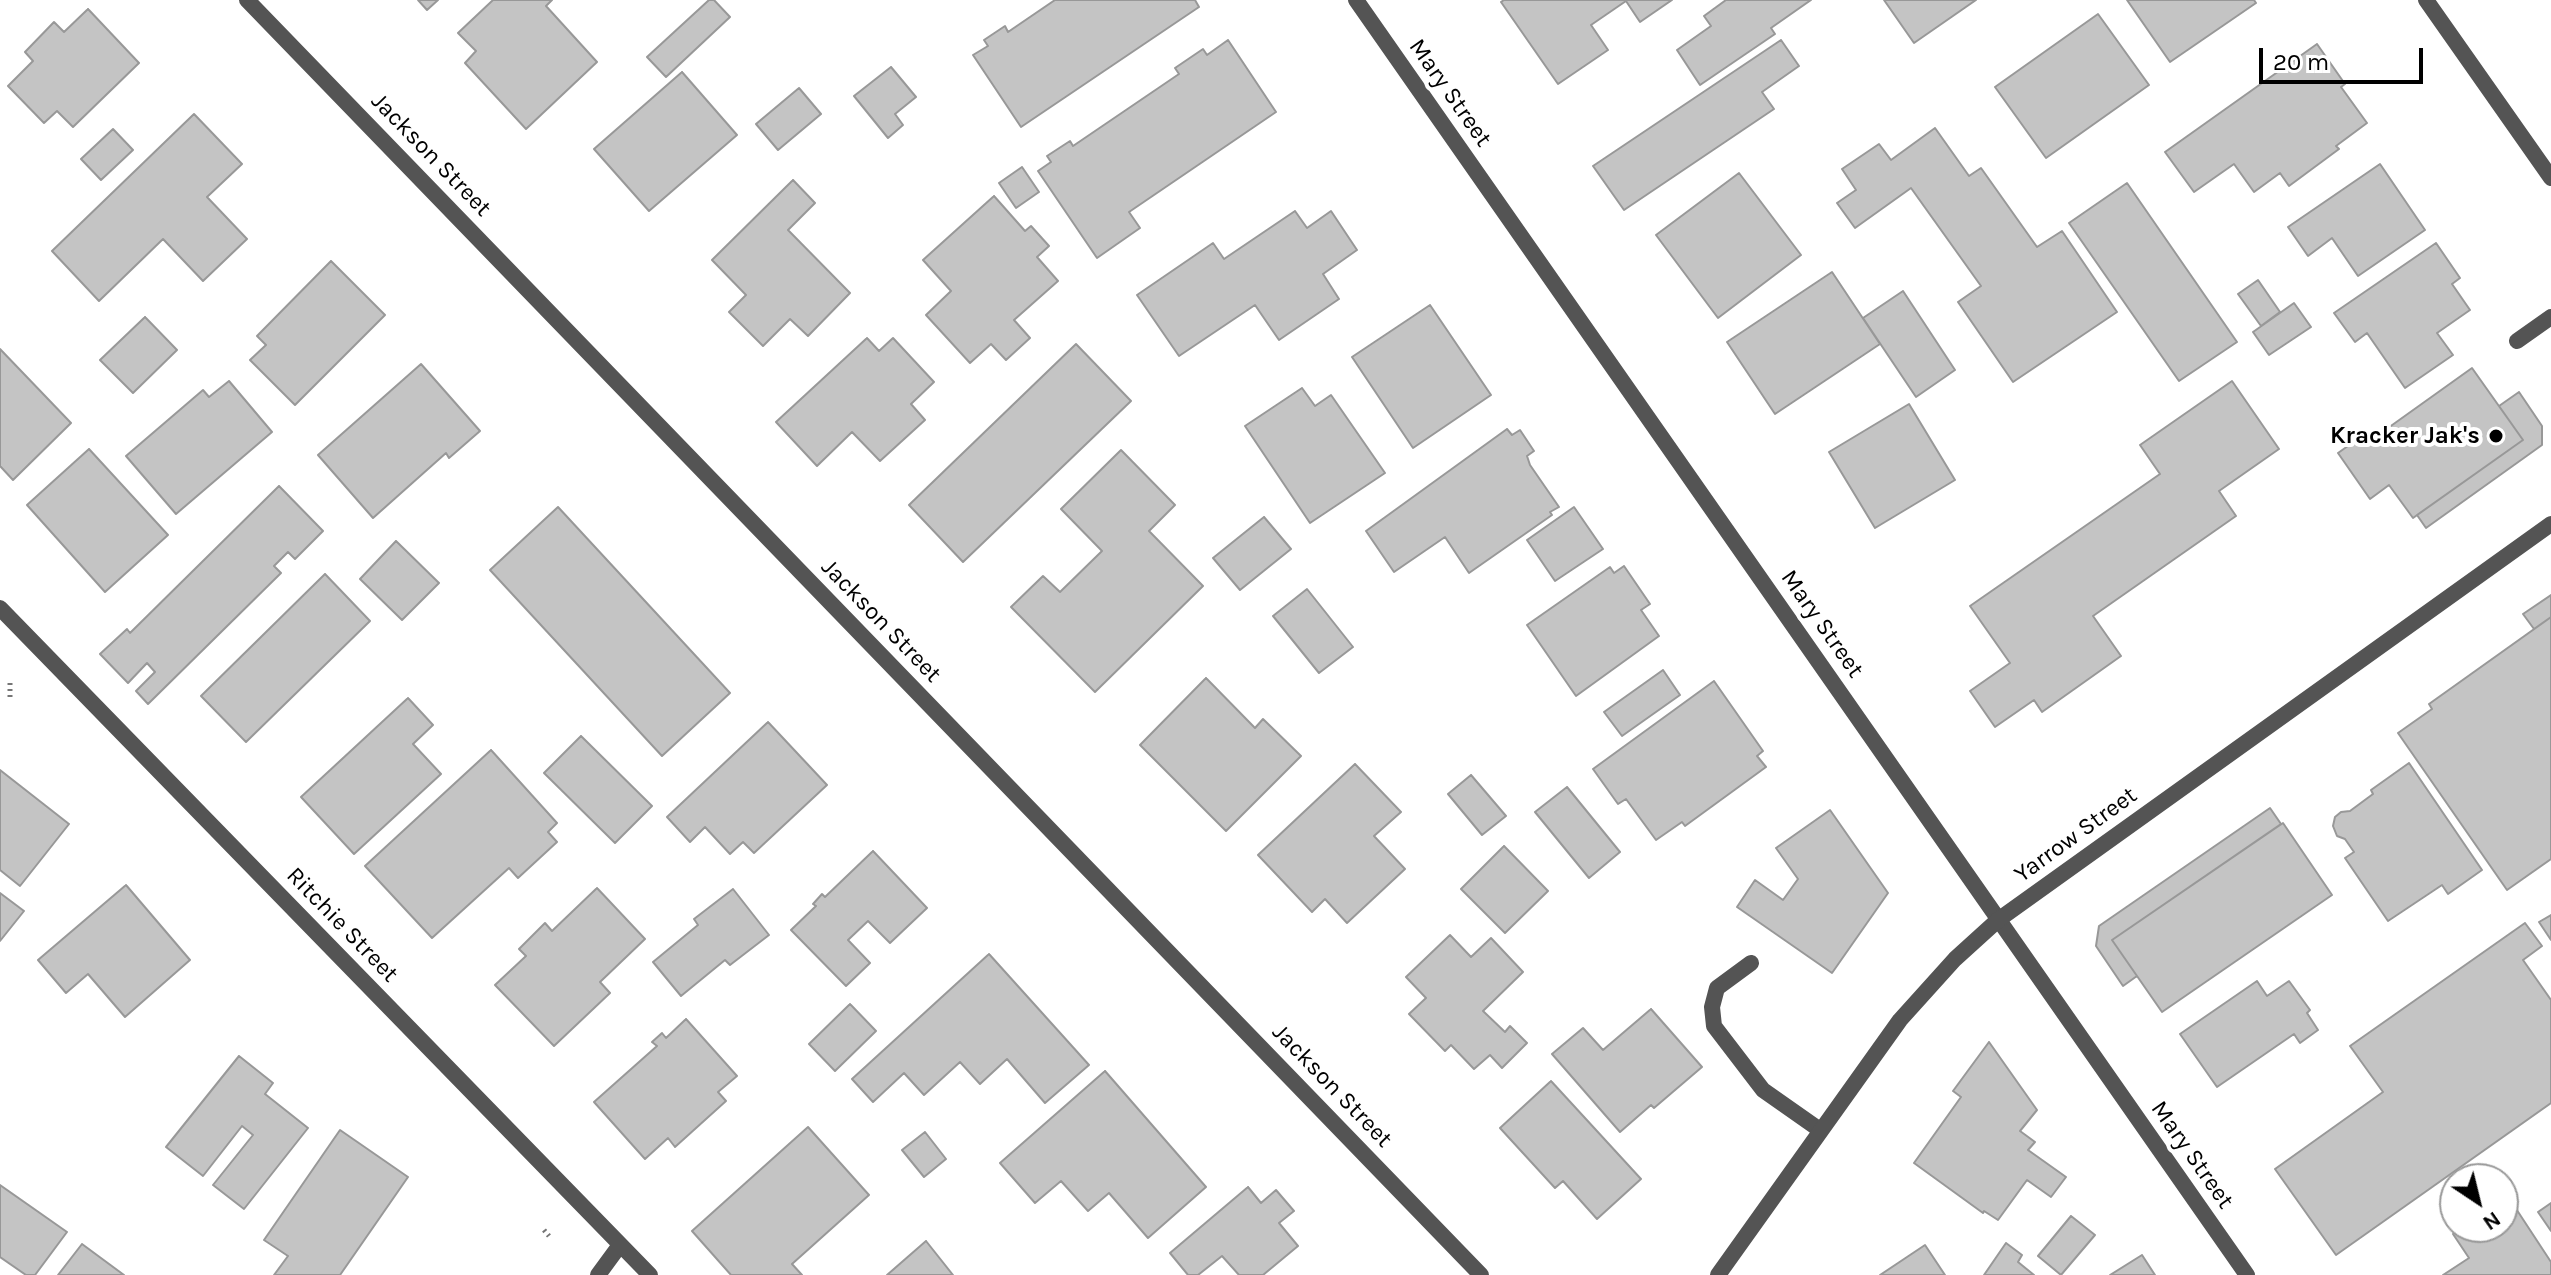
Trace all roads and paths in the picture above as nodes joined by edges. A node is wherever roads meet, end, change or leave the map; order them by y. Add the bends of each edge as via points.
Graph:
1 (247, 0) edge
2 (1356, 0) edge
3 (2426, 0) edge
4 (2551, 178) edge
5 (2551, 317) edge
6 (2517, 341) dead end
7 (2551, 524) edge
8 (0, 608) edge
9 (10, 683) dead end
10 (10, 697) dead end
11 (1998, 920) junction
12 (1751, 963) dead end
13 (1820, 1130) junction
14 (544, 1230) dead end
15 (549, 1236) dead end
16 (620, 1245) junction
17 (598, 1275) edge
18 (650, 1275) edge
19 (1481, 1275) edge
20 (1718, 1275) edge
21 (2247, 1275) edge

1 - 19 street, Jackson Street
2 - 11 street, Mary Street
3 - 4 street
5 - 6 street
7 - 11 street, Yarrow Street
8 - 16 street, Ritchie Street
9 - 10 path
11 - 13 street, Yarrow Street via 1900,1020
11 - 21 street, Mary Street
12 - 13 street via 1717,988 1714,1026 1763,1090
13 - 20 street, Yarrow Street
14 - 15 path
16 - 17 street
16 - 18 street, Ritchie Street

